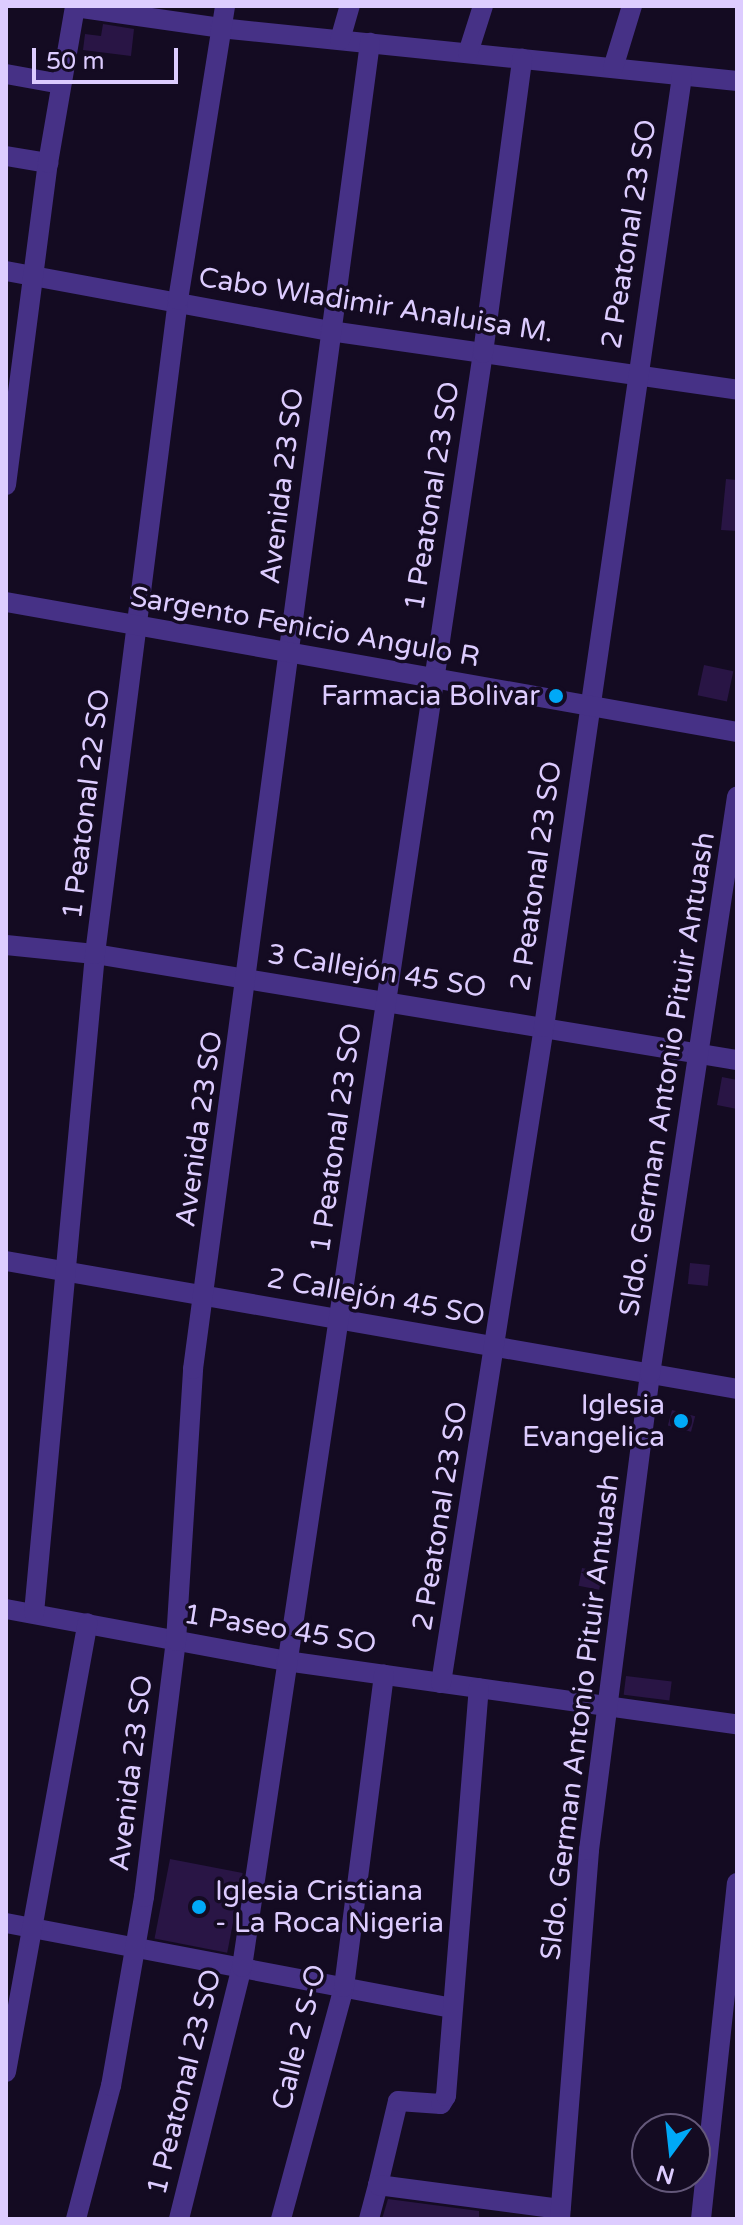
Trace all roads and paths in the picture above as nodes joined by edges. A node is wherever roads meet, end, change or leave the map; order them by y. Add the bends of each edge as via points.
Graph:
1 (75, 6) edge
2 (225, 6) edge
3 (350, 6) edge
4 (483, 6) edge
5 (632, 6) edge
6 (220, 28) junction
7 (340, 40) junction
8 (370, 43) junction
9 (468, 53) junction
10 (522, 59) junction
11 (613, 68) junction
12 (6, 74) edge
13 (682, 76) junction
14 (737, 81) edge
15 (61, 84) junction
16 (6, 156) edge
17 (48, 163) junction
18 (6, 271) edge
19 (34, 275) junction
20 (178, 300) junction
21 (330, 331) junction
22 (483, 353) junction
23 (635, 375) junction
24 (737, 390) edge
25 (6, 485) edge
26 (6, 602) edge
27 (137, 626) junction
28 (288, 653) junction
29 (432, 678) junction
30 (587, 706) junction
31 (737, 732) edge
32 (737, 797) edge
33 (6, 945) edge
34 (95, 954) junction
35 (247, 978) junction
36 (384, 1001) junction
37 (544, 1027) junction
38 (697, 1052) junction
39 (737, 1060) edge
40 (6, 1261) edge
41 (66, 1269) junction
42 (203, 1297) junction
43 (338, 1317) junction
44 (496, 1347) junction
45 (650, 1374) junction
46 (737, 1389) edge
47 (6, 1609) edge
48 (34, 1613) junction
49 (88, 1623) junction
50 (176, 1641) junction
51 (286, 1661) junction
52 (384, 1675) junction
53 (441, 1683) junction
54 (479, 1688) junction
55 (608, 1706) junction
56 (737, 1724) edge
57 (737, 1883) edge
58 (6, 1923) edge
59 (36, 1928) junction
60 (135, 1945) junction
61 (242, 1967) junction
62 (344, 1987) junction
63 (450, 2008) junction
64 (6, 2072) edge
65 (378, 2185) junction
66 (560, 2214) edge
67 (76, 2219) edge
68 (179, 2219) edge
69 (281, 2219) edge
70 (369, 2219) edge
71 (701, 2219) edge

1 - 6 street
1 - 15 street
2 - 6 street, 1 Peatonal 22 SO
3 - 7 street
4 - 9 street
5 - 11 street
6 - 7 street
6 - 20 street, 1 Peatonal 22 SO
7 - 8 street
8 - 9 street
8 - 21 street, Avenida 23 SO
9 - 10 street
10 - 11 street
10 - 22 street, 1 Peatonal 23 SO
11 - 13 street
12 - 15 street
13 - 14 street
13 - 23 street, 2 Peatonal 23 SO
15 - 17 street
16 - 17 street
17 - 19 street
18 - 19 street, Cabo Wladimir Analuisa M.
19 - 20 street, Cabo Wladimir Analuisa M.
19 - 25 street
20 - 21 street, Cabo Wladimir Analuisa M.
20 - 27 street, 1 Peatonal 22 SO
21 - 22 street, Cabo Wladimir Analuisa M.
21 - 28 street, Avenida 23 SO
22 - 23 street, Cabo Wladimir Analuisa M.
22 - 29 street, 1 Peatonal 23 SO
23 - 24 street, Cabo Wladimir Analuisa M.
23 - 30 street, 2 Peatonal 23 SO
26 - 27 street, Sargento Fenicio Angulo R
27 - 28 street, Sargento Fenicio Angulo R
27 - 34 street, 1 Peatonal 22 SO
28 - 29 street, Sargento Fenicio Angulo R
28 - 35 street, Avenida 23 SO
29 - 30 street, Sargento Fenicio Angulo R
29 - 36 street, 1 Peatonal 23 SO
30 - 31 street, Sargento Fenicio Angulo R
30 - 37 street, 2 Peatonal 23 SO
32 - 38 street, Sldo. German Antonio Pituir Antuash
33 - 34 street, 3 Callejón 45 SO
34 - 35 street, 3 Callejón 45 SO
34 - 41 street, 1 Peatonal 22 SO
35 - 36 street, 3 Callejón 45 SO
35 - 42 street, Avenida 23 SO
36 - 37 street, 3 Callejón 45 SO
36 - 43 street, 1 Peatonal 23 SO
37 - 38 street, 3 Callejón 45 SO
37 - 44 street, 2 Peatonal 23 SO
38 - 39 street, 3 Callejón 45 SO
38 - 45 street, Sldo. German Antonio Pituir Antuash
40 - 41 street, 2 Callejón 45 SO
41 - 42 street, 2 Callejón 45 SO
41 - 48 street, 1 Peatonal 22 SO
42 - 43 street, 2 Callejón 45 SO
42 - 50 street, Avenida 23 SO
43 - 44 street, 2 Callejón 45 SO
43 - 51 street, 1 Peatonal 23 SO
44 - 45 street, 2 Callejón 45 SO
44 - 53 street, 2 Peatonal 23 SO
45 - 46 street, 2 Callejón 45 SO
45 - 55 street, Sldo. German Antonio Pituir Antuash
47 - 48 street, 1 Paseo 45 SO
48 - 49 street, 1 Paseo 45 SO
49 - 50 street, 1 Paseo 45 SO
49 - 59 street
50 - 51 street, 1 Paseo 45 SO
50 - 60 street, Avenida 23 SO
51 - 52 street, 1 Paseo 45 SO
51 - 61 street, 1 Peatonal 23 SO
52 - 53 street, 1 Paseo 45 SO
52 - 62 street, Calle 2 S-O
53 - 54 street, 1 Paseo 45 SO
54 - 55 street, 1 Paseo 45 SO
54 - 63 street
55 - 56 street, 1 Paseo 45 SO
55 - 66 street, Sldo. German Antonio Pituir Antuash via 571,2041
57 - 71 street
58 - 59 street
59 - 60 street
59 - 64 street
60 - 61 street
60 - 67 street, Avenida 23 SO via 111,2086
61 - 62 street
61 - 68 street, 1 Peatonal 23 SO
62 - 63 street
62 - 69 street, Calle 2 S-O
63 - 65 street via 444,2102 398,2101
65 - 66 street
65 - 70 street

